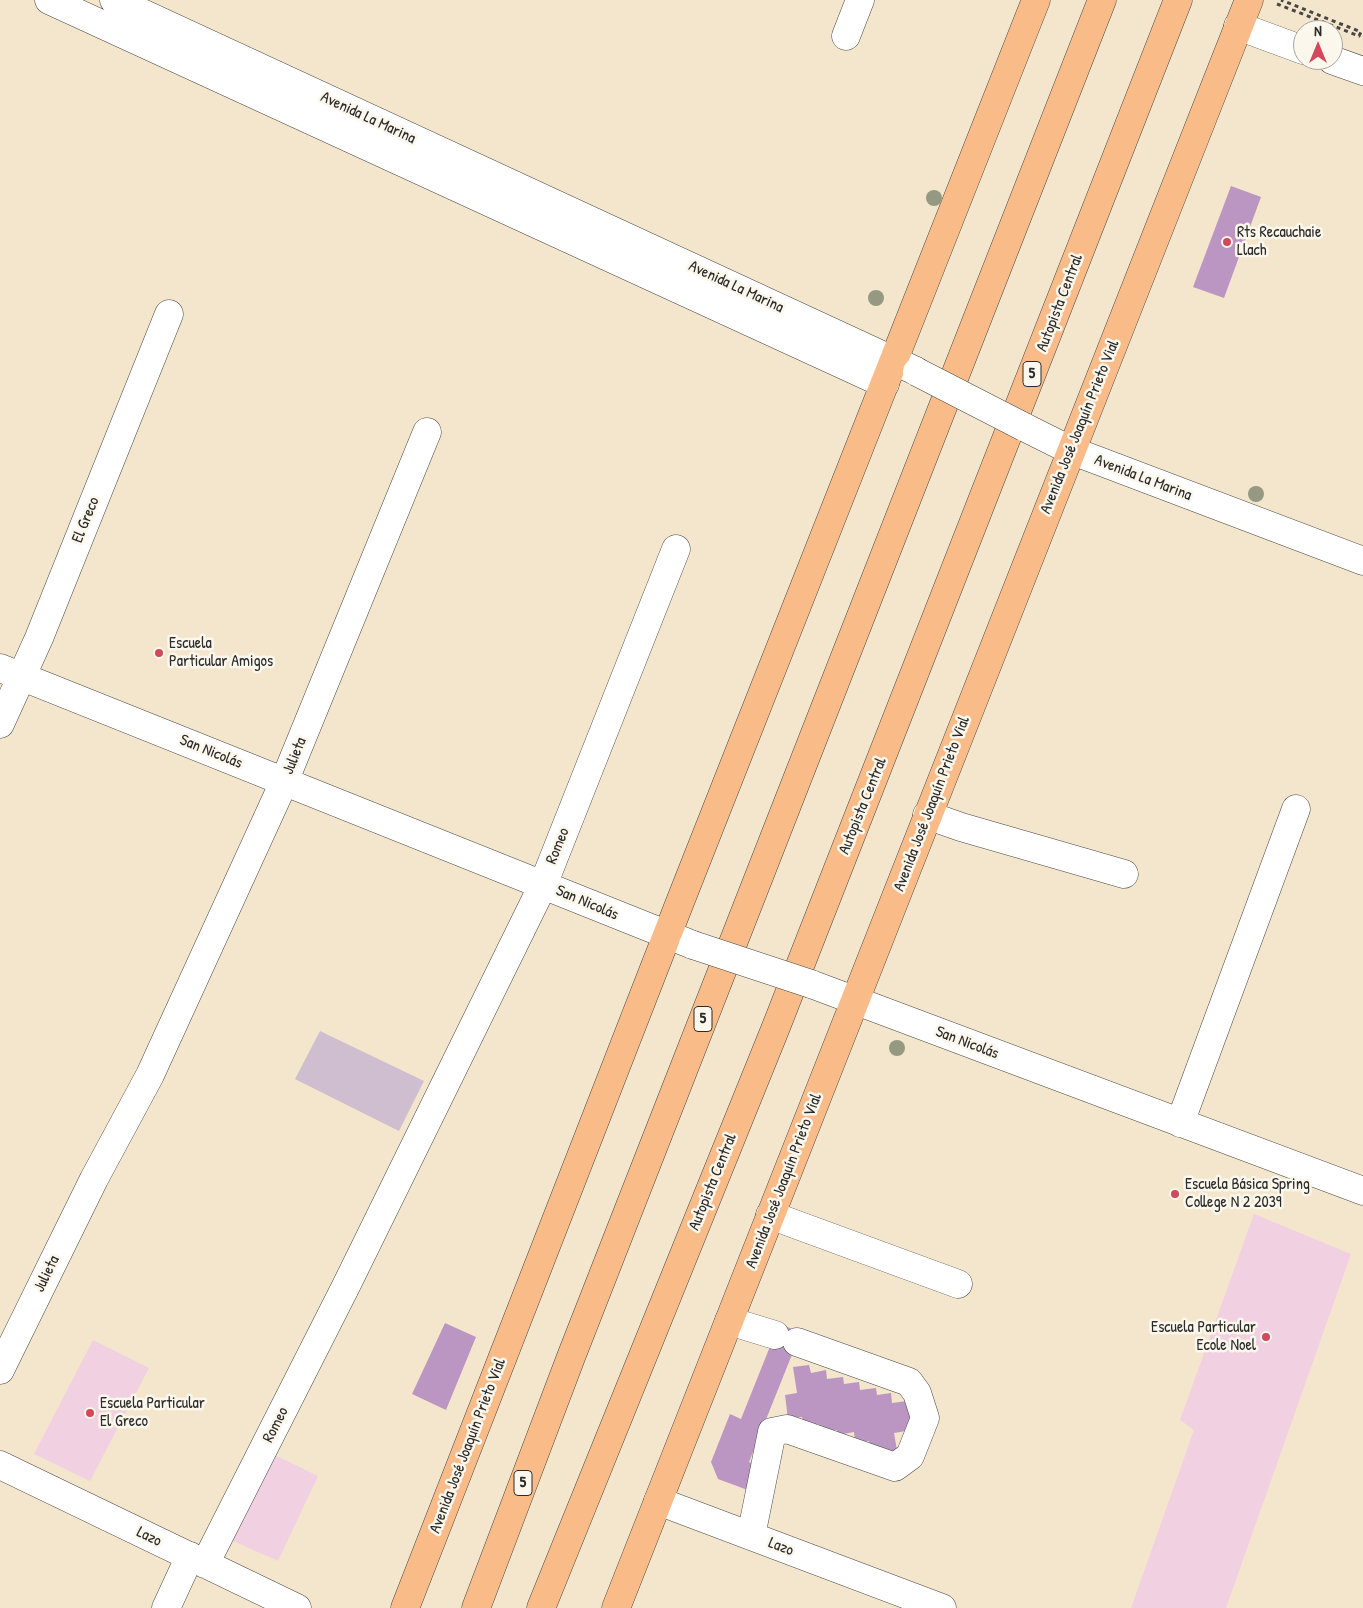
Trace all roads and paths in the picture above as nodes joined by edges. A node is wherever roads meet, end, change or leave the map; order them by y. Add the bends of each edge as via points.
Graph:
1 (49, 0) edge
2 (114, 0) edge
3 (860, 0) edge
4 (1036, 0) edge
5 (1102, 0) edge
6 (1178, 0) edge
7 (1249, 0) edge
8 (1268, 0) edge
9 (1281, 0) edge
10 (1238, 26) junction
11 (846, 36) dead end
12 (1293, 46) edge
13 (1343, 64) edge
14 (1363, 71) edge
15 (495, 191) junction
16 (169, 314) dead end
17 (899, 372) junction
18 (427, 432) dead end
19 (1070, 450) junction
20 (676, 549) dead end
21 (1363, 561) edge
22 (11, 673) edge
23 (0, 724) edge
24 (284, 782) junction
25 (1296, 809) dead end
26 (927, 815) junction
27 (1124, 874) dead end
28 (543, 885) junction
29 (668, 935) junction
30 (855, 1000) junction
31 (1180, 1123) junction
32 (1363, 1191) edge
33 (770, 1215) junction
34 (958, 1284) dead end
35 (729, 1321) junction
36 (0, 1370) edge
37 (2, 1472) edge
38 (658, 1501) junction
39 (751, 1536) junction
40 (198, 1560) junction
41 (902, 1601) edge
42 (166, 1608) edge
43 (297, 1608) edge
44 (405, 1608) edge
45 (476, 1608) edge
46 (541, 1608) edge
47 (616, 1608) edge
48 (942, 1608) edge

1 - 15 street, Avenida La Marina
2 - 15 street, Avenida La Marina
3 - 11 street
4 - 17 main road, Avenida José Joaquín Prieto Vial
5 - 45 main road, 5 via 571,1357
6 - 46 main road, Autopista Central / 5 via 776,1027
7 - 10 main road, Avenida José Joaquín Prieto Vial
8 - 9 path via 1359,36 1361,32
10 - 12 street
10 - 19 main road, Avenida José Joaquín Prieto Vial
13 - 14 street
15 - 17 street, Avenida La Marina
16 - 22 street, El Greco
17 - 19 street, Avenida La Marina, bridge
17 - 29 main road, Avenida José Joaquín Prieto Vial
18 - 24 street, Julieta
19 - 21 street, Avenida La Marina
19 - 26 main road, Avenida José Joaquín Prieto Vial
20 - 28 street, Romeo
22 - 23 street, El Greco
22 - 24 street, San Nicolás
24 - 28 street, San Nicolás
24 - 36 street, Julieta via 150,1075 94,1179
25 - 31 street
26 - 27 street
26 - 30 main road, Avenida José Joaquín Prieto Vial
28 - 29 street, San Nicolás
28 - 40 street, Romeo via 346,1286
29 - 30 street, San Nicolás, bridge
29 - 44 main road, Avenida José Joaquín Prieto Vial
30 - 31 street, San Nicolás
30 - 33 main road, Avenida José Joaquín Prieto Vial
31 - 32 street, San Nicolás
33 - 34 street
33 - 35 main road, Avenida José Joaquín Prieto Vial
35 - 38 main road, Avenida José Joaquín Prieto Vial
35 - 39 street via 909,1382 917,1393 925,1418 910,1456 895,1467 787,1429 772,1432
37 - 40 street, Lazo
38 - 39 street, Lazo
38 - 47 main road, Avenida José Joaquín Prieto Vial
39 - 41 street, Lazo
40 - 42 street, Romeo
40 - 43 street, Lazo
41 - 48 street, Lazo

